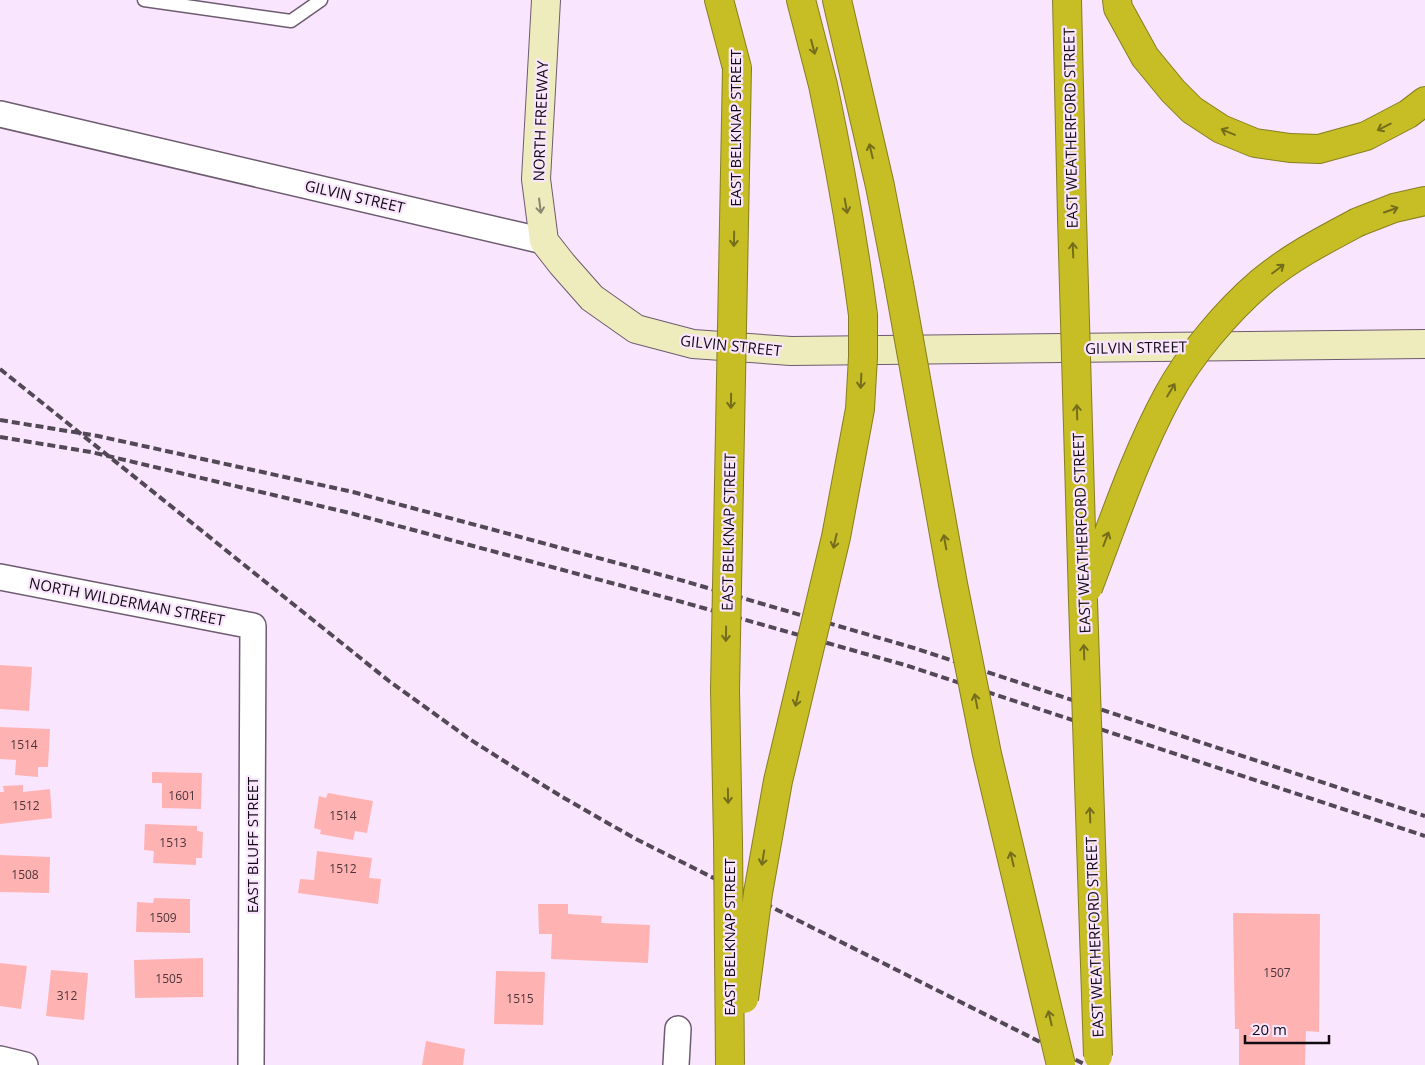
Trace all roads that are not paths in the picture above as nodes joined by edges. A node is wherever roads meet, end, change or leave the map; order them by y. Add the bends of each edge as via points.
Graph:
1 (321, 0) edge
2 (546, 0) edge
3 (719, 0) edge
4 (733, 0) edge
5 (800, 0) edge
6 (836, 0) edge
7 (1068, 0) edge
8 (1116, 0) edge
9 (151, 1) edge
10 (737, 68) junction
11 (1425, 101) edge
12 (0, 114) edge
13 (1425, 200) edge
14 (544, 241) junction
15 (1425, 344) edge
16 (0, 577) edge
17 (1083, 601) junction
18 (254, 626) joint
19 (678, 1029) dead end
20 (0, 1059) edge
21 (26, 1065) edge
22 (251, 1065) edge
23 (676, 1065) edge
24 (730, 1065) edge
25 (738, 1065) edge
26 (1061, 1065) edge
27 (1098, 1065) edge

1 - 9 lane via 291,21
2 -> 14 main road, NORTH FREEWAY via 536,179
3 - 10 highway
4 - 10 highway, EAST BELKNAP STREET
5 -> 25 highway, bridge via 822,84 857,270 863,357 860,409 836,537 766,840 741,1018
26 -> 6 highway, bridge via 985,745 880,186
17 -> 7 highway, EAST WEATHERFORD STREET, bridge
11 -> 8 highway via 1408,114 1366,136 1319,148 1255,144 1221,129 1192,110 1173,91 1146,57
10 -> 24 highway, EAST BELKNAP STREET, bridge via 725,690
12 - 14 street, GILVIN STREET
17 -> 13 highway, bridge via 1130,478 1168,394 1191,358 1237,304 1262,281 1315,244 1358,222
14 - 15 main road, GILVIN STREET via 592,298 636,329 693,344 791,351
16 - 18 street, NORTH WILDERMAN STREET
27 -> 17 highway, EAST WEATHERFORD STREET, bridge
18 - 22 street, EAST BLUFF STREET
19 - 23 street
20 - 21 street

